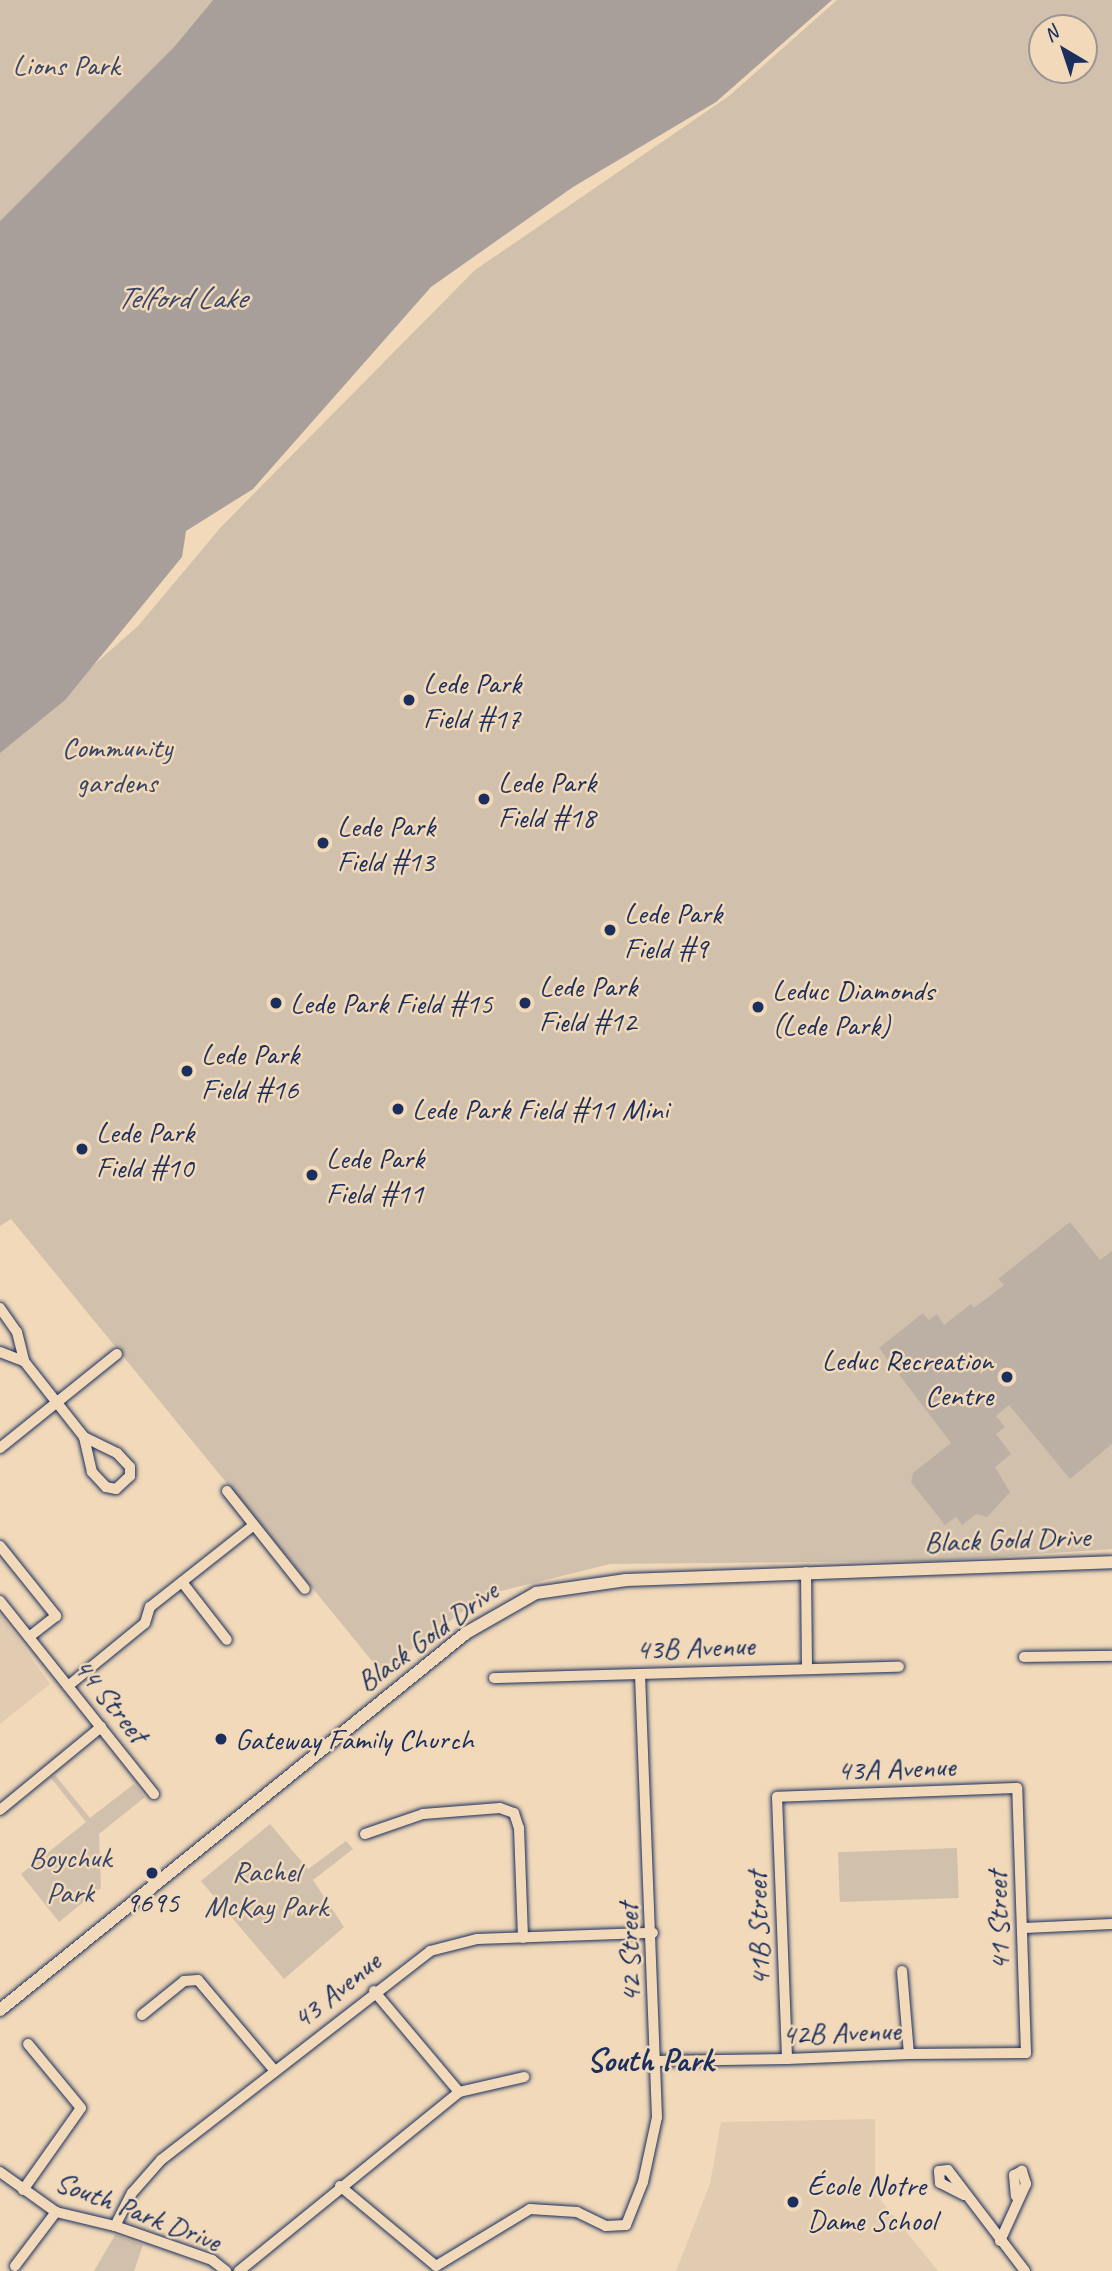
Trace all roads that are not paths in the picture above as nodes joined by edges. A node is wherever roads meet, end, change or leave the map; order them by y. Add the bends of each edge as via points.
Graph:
1 (0, 1308) edge
2 (0, 1352) edge
3 (117, 1354) dead end
4 (24, 1361) junction
5 (57, 1402) junction
6 (84, 1437) junction
7 (0, 1448) edge
8 (227, 1491) dead end
9 (254, 1525) junction
10 (0, 1546) edge
11 (1112, 1562) edge
12 (806, 1572) junction
13 (182, 1582) junction
14 (305, 1589) dead end
15 (0, 1601) edge
16 (29, 1637) junction
17 (227, 1640) dead end
18 (1112, 1656) edge
19 (1024, 1657) dead end
20 (807, 1667) junction
21 (899, 1667) dead end
22 (640, 1674) junction
23 (494, 1678) dead end
24 (68, 1686) junction
25 (101, 1727) junction
26 (1017, 1788) joint
27 (154, 1794) dead end
28 (777, 1797) joint
29 (0, 1810) edge
30 (365, 1834) dead end
31 (1112, 1924) edge
32 (1024, 1928) junction
33 (653, 1933) junction
34 (523, 1938) junction
35 (902, 1971) dead end
36 (374, 1991) junction
37 (0, 2010) edge
38 (142, 2015) dead end
39 (28, 2044) dead end
40 (1026, 2053) joint
41 (909, 2054) junction
42 (787, 2059) junction
43 (657, 2061) junction
44 (275, 2071) junction
45 (524, 2077) dead end
46 (459, 2092) junction
47 (0, 2172) edge
48 (340, 2186) junction
49 (23, 2190) junction
50 (964, 2194) dead end
51 (1016, 2196) dead end
52 (56, 2212) junction
53 (115, 2226) junction
54 (1000, 2241) junction
55 (15, 2266) dead end
56 (226, 2271) edge
57 (239, 2271) edge
58 (1025, 2271) edge

1 - 4 street via 18,1332
2 - 4 street
3 - 5 street
4 - 5 street
5 - 6 street
5 - 7 street
6 - 6 street via 92,1472 106,1487 116,1489 130,1476 130,1468 117,1453
8 - 9 street
9 - 13 street
9 - 14 street
10 - 16 street via 56,1616
11 - 12 main road, Black Gold Drive
12 - 20 street
12 - 37 main road, Black Gold Drive via 587,1582 556,1587 501,1609 296,1766
13 - 17 street
13 - 24 street via 150,1607 145,1623
15 - 16 street, 44 Street
16 - 24 street, 44 Street
18 - 19 street
20 - 21 street, 43B Avenue
20 - 22 street, 43B Avenue
22 - 23 street, 43B Avenue
22 - 33 street, 42 Street
24 - 25 street, 44 Street
25 - 27 street, 44 Street
25 - 29 street
26 - 28 street, 43A Avenue
26 - 32 street, 41 Street
28 - 42 street, 41B Street
30 - 34 street via 423,1814 500,1808 514,1813 519,1828
31 - 32 street
32 - 40 street, 41 Street
33 - 34 street, 43 Avenue
33 - 43 street, 42 Street
34 - 36 street, 43 Avenue via 438,1947
35 - 41 street
36 - 44 street, 43 Avenue
36 - 46 street
38 - 44 street via 194,1978
39 - 49 street via 81,2108
40 - 41 street, 42B Avenue
41 - 42 street, 42B Avenue
42 - 43 street, 42B Avenue
43 - 48 street, 42 Street via 657,2117 643,2182 626,2225 606,2226 577,2212 530,2209 436,2266
44 - 53 street, 43 Avenue via 161,2160 132,2193
45 - 46 street
46 - 48 street
47 - 49 street, South Park Drive
48 - 57 street
49 - 52 street, South Park Drive
50 - 54 street
51 - 54 street
52 - 53 street, South Park Drive
52 - 55 street
53 - 56 street, South Park Drive via 212,2260
54 - 58 street

